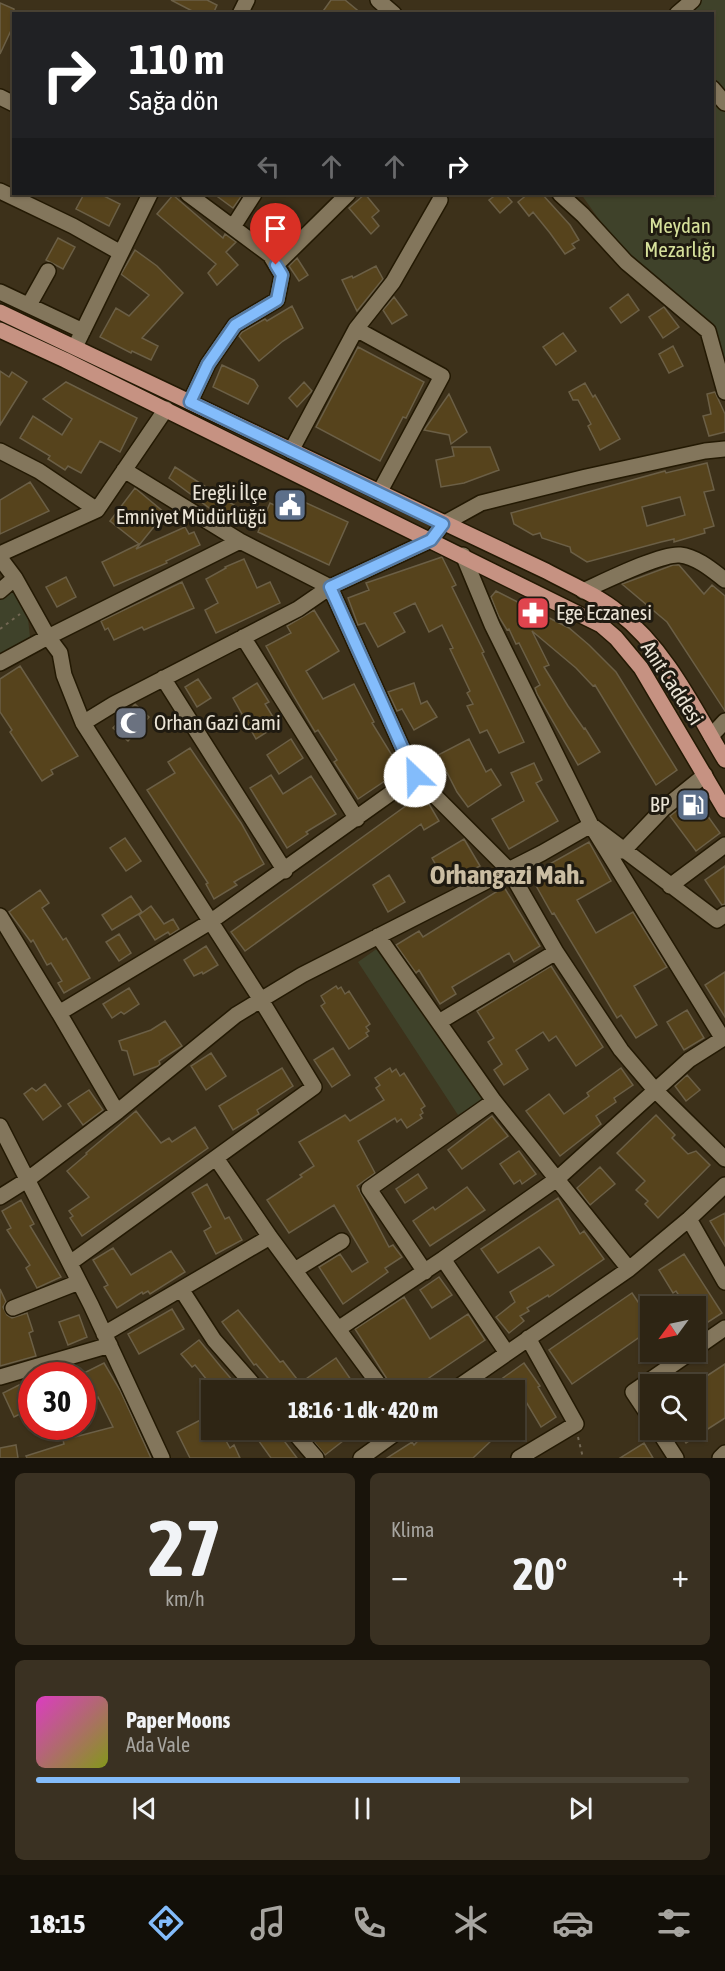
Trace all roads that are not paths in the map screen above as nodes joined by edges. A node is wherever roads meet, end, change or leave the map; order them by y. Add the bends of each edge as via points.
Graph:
1 (378, 0) edge
2 (693, 0) edge
3 (391, 12) edge
4 (679, 12) edge
5 (714, 90) edge
6 (725, 103) edge
7 (0, 191) edge
8 (150, 195) edge
9 (189, 195) edge
10 (253, 195) edge
11 (347, 195) edge
12 (561, 195) edge
13 (440, 200) dead end
14 (233, 227) junction
15 (121, 253) junction
16 (276, 265) junction
17 (48, 271) dead end
18 (0, 292) edge
19 (29, 306) junction
20 (0, 312) edge
21 (356, 329) junction
22 (0, 330) edge
23 (83, 331) junction
24 (75, 347) junction
25 (725, 392) edge
26 (190, 402) junction
27 (166, 409) junction
28 (725, 449) edge
29 (291, 451) junction
30 (0, 452) edge
31 (124, 470) junction
32 (379, 493) junction
33 (97, 510) junction
34 (443, 524) junction
35 (431, 540) junction
36 (240, 541) junction
37 (463, 555) junction
38 (0, 556) edge
39 (15, 578) junction
40 (725, 580) edge
41 (330, 587) junction
42 (0, 591) edge
43 (583, 591) junction
44 (48, 637) junction
45 (243, 637) junction
46 (0, 663) edge
47 (163, 678) junction
48 (725, 721) edge
49 (83, 723) junction
50 (711, 736) junction
51 (725, 760) edge
52 (415, 776) junction
53 (705, 776) junction
54 (725, 810) edge
55 (357, 819) junction
56 (591, 825) junction
57 (725, 845) edge
58 (623, 851) junction
59 (509, 870) junction
60 (285, 871) junction
61 (670, 886) junction
62 (725, 914) edge
63 (0, 916) edge
64 (210, 922) junction
65 (378, 936) junction
66 (556, 952) junction
67 (261, 1000) junction
68 (59, 1013) junction
69 (439, 1022) junction
70 (724, 1038) edge
71 (655, 1090) junction
72 (494, 1101) junction
73 (117, 1112) junction
74 (0, 1126) edge
75 (216, 1158) junction
76 (725, 1159) edge
77 (557, 1179) junction
78 (27, 1180) junction
79 (725, 1185) edge
80 (0, 1197) edge
81 (689, 1219) junction
82 (270, 1237) junction
83 (342, 1241) dead end
84 (443, 1259) junction
85 (70, 1263) junction
86 (629, 1269) junction
87 (295, 1270) junction
88 (424, 1272) junction
89 (79, 1282) junction
90 (725, 1282) edge
91 (182, 1289) junction
92 (13, 1308) dead end
93 (725, 1328) edge
94 (338, 1329) junction
95 (528, 1338) junction
96 (107, 1340) junction
97 (706, 1341) edge
98 (507, 1353) junction
99 (677, 1362) edge
100 (660, 1374) edge
101 (0, 1377) edge
102 (249, 1380) edge
103 (376, 1380) edge
104 (468, 1380) edge
105 (640, 1387) edge
106 (640, 1402) edge
107 (301, 1440) edge
108 (386, 1440) edge
109 (664, 1440) edge
110 (725, 1453) edge
111 (162, 1458) edge
112 (316, 1458) edge
113 (361, 1458) edge
114 (519, 1458) edge
115 (676, 1458) edge
116 (720, 1458) edge

1 - 3 street
2 - 4 street
5 - 6 street
7 - 15 street
8 - 15 street
9 - 14 street
10 - 14 street
11 - 16 street
12 - 25 street via 626,262 708,331
13 - 21 street via 393,282
14 - 16 street via 270,255
15 - 23 street
16 - 26 street via 282,275 277,300 235,325 208,364
17 - 19 street
18 - 19 street
19 - 23 street
20 - 24 main road
21 - 29 street
21 - 32 street via 442,376
22 - 27 main road, Anıt Caddesi
23 - 24 street
24 - 26 main road
26 - 29 main road
27 - 31 street
27 - 35 main road, Anıt Caddesi
28 - 34 street via 481,503
29 - 32 main road
30 - 33 street via 39,471
31 - 33 street
31 - 36 street
32 - 34 main road
33 - 38 street
34 - 35 street
34 - 43 main road
35 - 37 main road, Anıt Caddesi
35 - 41 street
36 - 41 street
36 - 44 street
37 - 53 main road, Anıt Caddesi via 587,616 616,638 641,668
37 - 56 street via 492,625
38 - 39 street
39 - 42 street
39 - 44 street
40 - 43 street via 693,558 678,555 641,565
41 - 45 street via 298,609
41 - 52 street
43 - 50 main road via 618,612 650,644
44 - 46 street
44 - 49 street via 60,653 64,675
45 - 47 street
45 - 55 street
47 - 49 street
47 - 60 street
48 - 50 street
49 - 64 street
50 - 51 main road
52 - 55 street
52 - 59 street
53 - 54 main road, Anıt Caddesi
53 - 58 street via 663,809
55 - 60 street
56 - 58 street
56 - 59 street
56 - 70 street
57 - 61 street
58 - 61 street
59 - 65 street
59 - 66 street
60 - 64 street
61 - 62 street via 717,920
63 - 68 street
64 - 67 street
64 - 68 street
65 - 67 street
65 - 69 street
66 - 69 street
66 - 71 street via 621,1050
67 - 73 street via 236,1015
67 - 75 street via 314,1087
68 - 73 street
69 - 72 street
70 - 71 street via 689,1060
71 - 76 street
71 - 77 street
72 - 77 street
72 - 88 street via 369,1189
73 - 78 street
74 - 78 street
75 - 82 street
75 - 85 street
77 - 84 street
77 - 86 street
78 - 80 street
78 - 85 street
79 - 81 street
81 - 86 street
81 - 90 street
82 - 87 street
82 - 91 street
83 - 87 street
84 - 88 street
84 - 98 street
85 - 89 street
86 - 95 street
87 - 94 street
88 - 94 street
89 - 92 street
89 - 96 street
91 - 96 street
91 - 102 street via 214,1340
93 - 97 street
94 - 103 street
95 - 98 street
95 - 114 street via 576,1424
96 - 101 street
96 - 111 street
98 - 104 street
99 - 100 street
105 - 106 street via 633,1392
107 - 112 street
108 - 113 street
109 - 115 street
110 - 116 street

